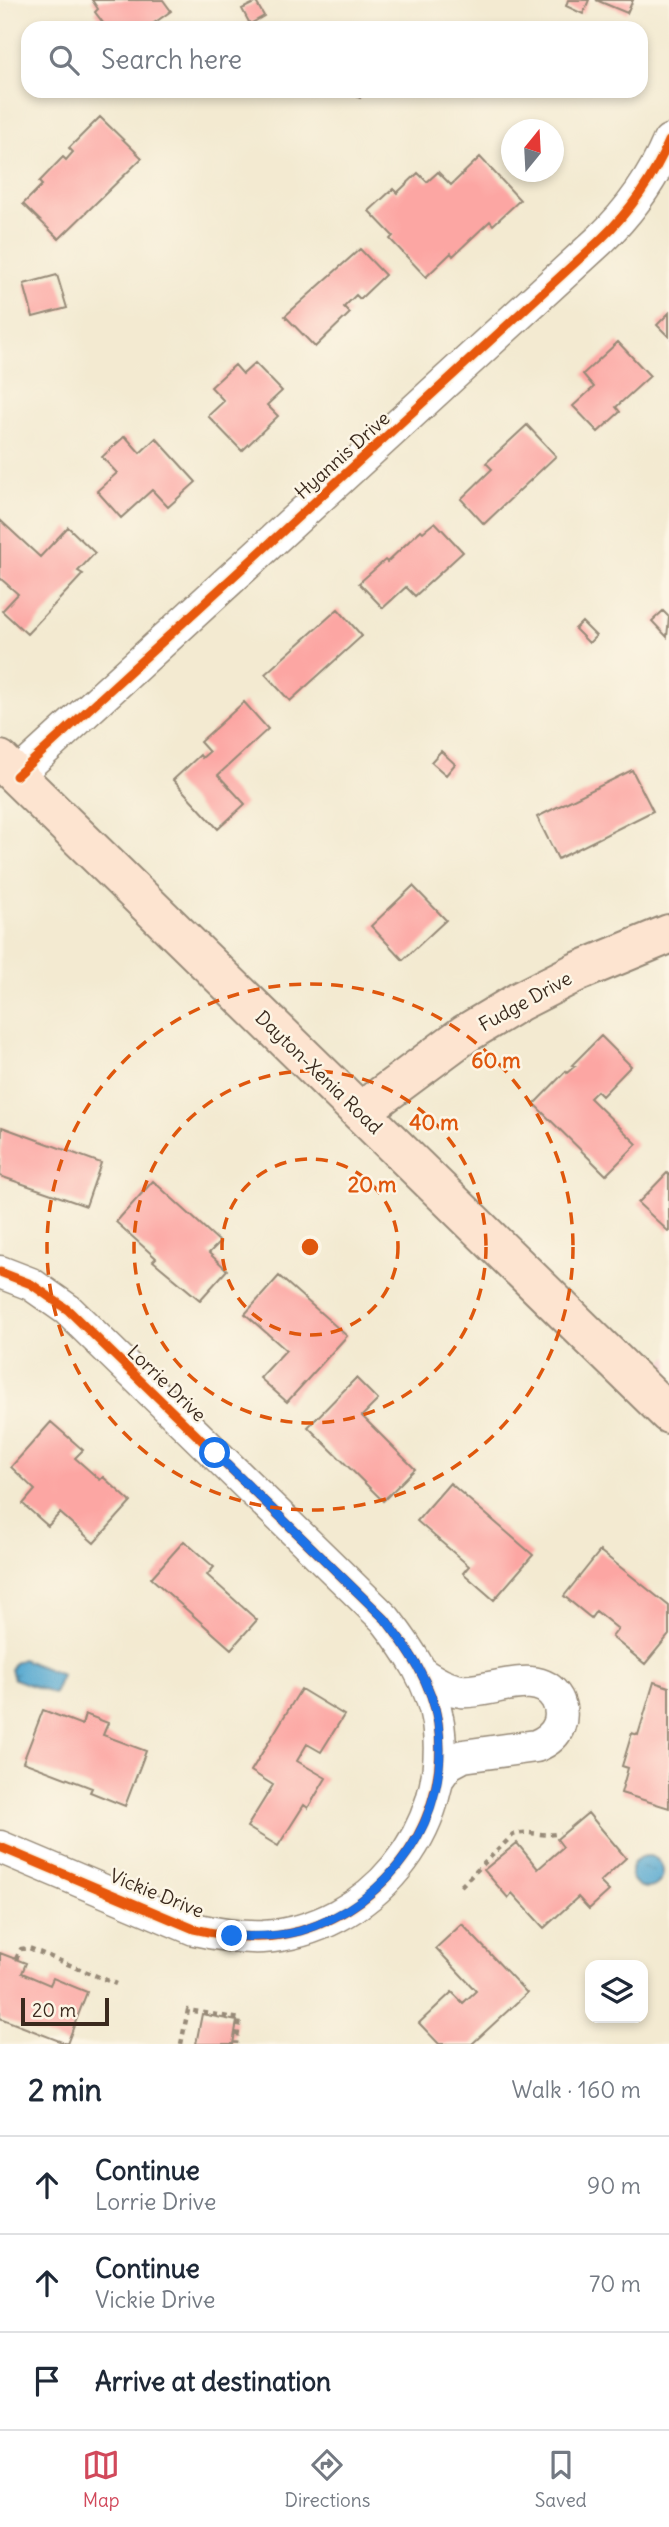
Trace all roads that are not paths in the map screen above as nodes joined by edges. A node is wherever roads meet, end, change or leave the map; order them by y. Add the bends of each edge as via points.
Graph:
1 (669, 141) edge
2 (8, 768) edge
3 (668, 934) edge
4 (360, 1112) junction
5 (0, 1272) edge
6 (669, 1414) edge
7 (422, 1674) junction
8 (438, 1778) junction
9 (0, 1847) edge

1 - 2 street, Hyannis Drive via 657,168 620,221 600,240
2 - 4 main road, Dayton-Xenia Road
3 - 4 main road, Fudge Drive via 520,1001 465,1034
4 - 6 main road, Dayton-Xenia Road
5 - 7 street, Lorrie Drive via 31,1284 68,1310 385,1619
7 - 8 street, Lorrie Drive via 438,1723
7 - 8 street via 463,1692 532,1683 553,1693 561,1710 558,1729 545,1743 463,1756 448,1764
8 - 9 street, Vickie Drive via 422,1830 391,1876 333,1919 274,1935 223,1936 194,1928

